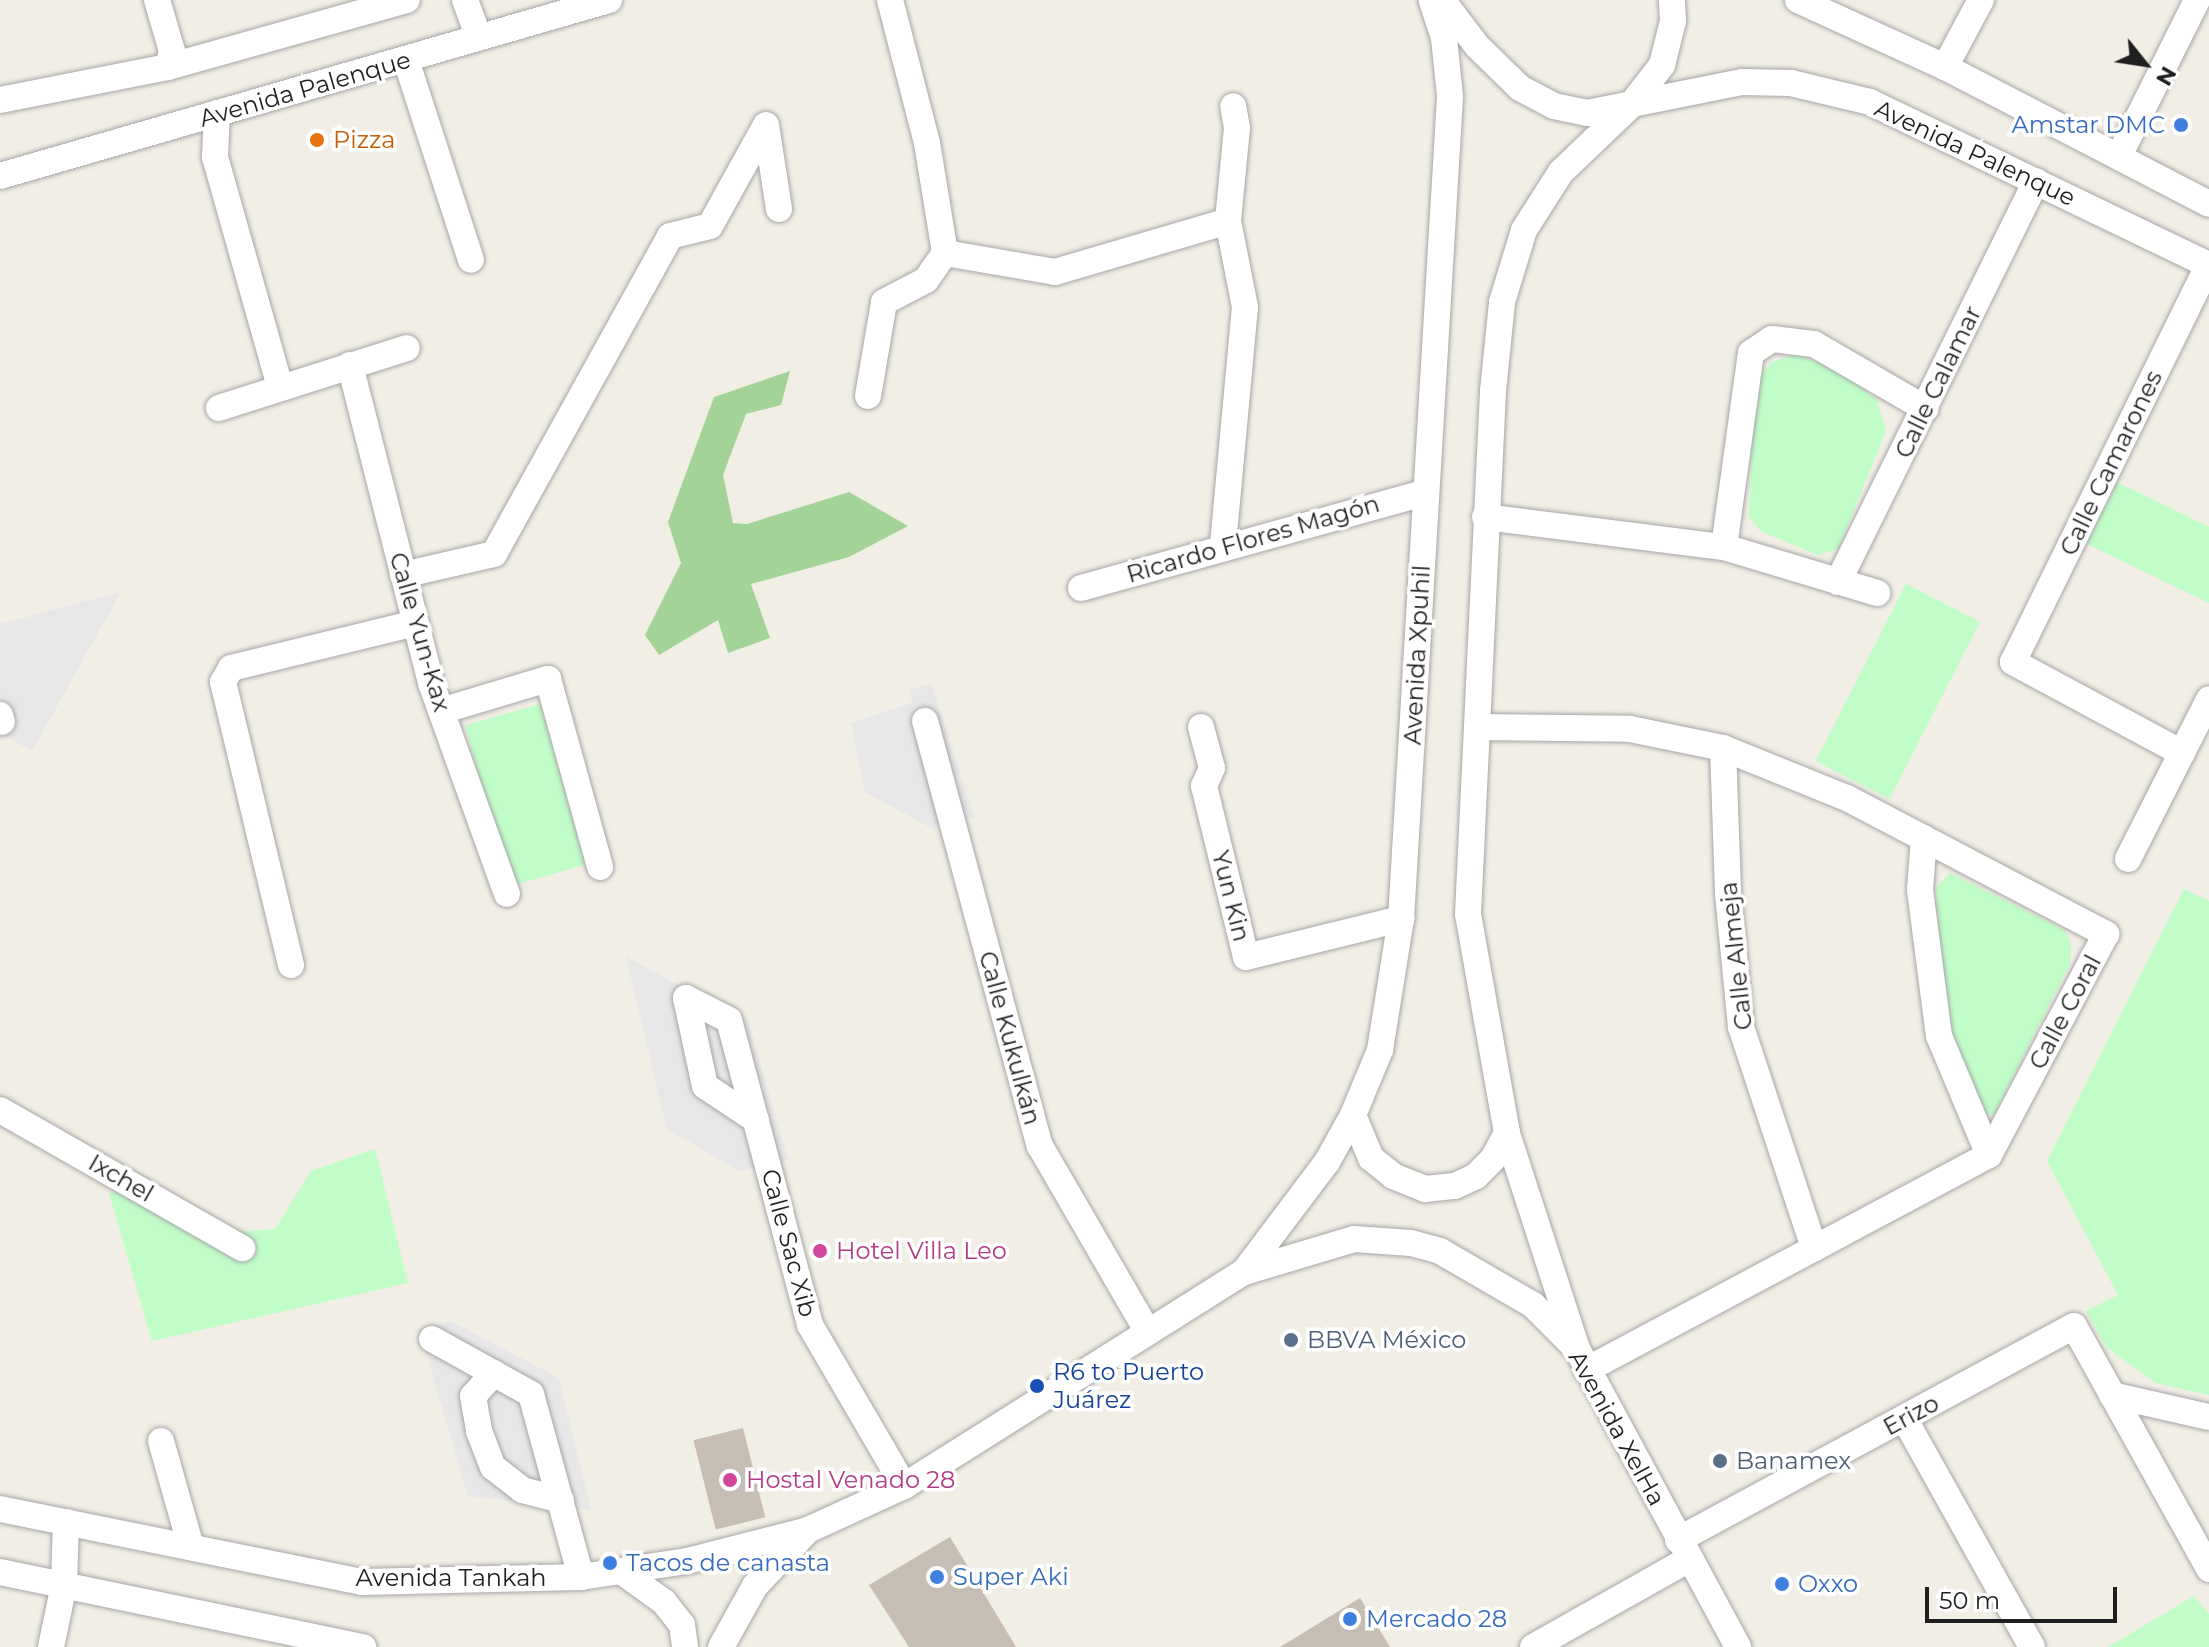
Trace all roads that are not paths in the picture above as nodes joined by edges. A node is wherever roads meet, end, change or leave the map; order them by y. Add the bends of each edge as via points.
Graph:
1 (157, 0) edge
2 (407, 0) edge
3 (465, 0) edge
4 (609, 0) edge
5 (890, 0) edge
6 (1432, 0) edge
7 (1442, 0) edge
8 (1672, 0) edge
9 (1798, 0) edge
10 (1981, 0) edge
11 (2197, 0) edge
12 (479, 38) junction
13 (406, 60) junction
14 (168, 67) junction
15 (1945, 67) junction
16 (0, 100) edge
17 (1631, 105) junction
18 (1233, 106) dead end
19 (217, 113) junction
20 (2119, 156) junction
21 (0, 176) edge
22 (2036, 181) junction
23 (2209, 204) edge
24 (779, 209) dead end
25 (1228, 221) junction
26 (945, 253) junction
27 (471, 260) dead end
28 (2209, 265) edge
29 (407, 348) dead end
30 (350, 365) junction
31 (280, 386) junction
32 (868, 396) dead end
33 (219, 408) dead end
34 (1926, 409) junction
35 (1426, 492) junction
36 (1485, 517) junction
37 (1223, 544) junction
38 (1724, 547) junction
39 (403, 575) junction
40 (1838, 582) junction
41 (1081, 588) dead end
42 (1877, 593) dead end
43 (416, 623) junction
44 (2209, 699) edge
45 (441, 711) junction
46 (925, 721) dead end
47 (1201, 727) dead end
48 (1477, 727) junction
49 (1723, 748) junction
50 (2182, 753) junction
51 (1924, 838) junction
52 (2128, 859) dead end
53 (600, 867) dead end
54 (507, 894) dead end
55 (1401, 919) junction
56 (291, 965) dead end
57 (0, 1110) edge
58 (1353, 1115) junction
59 (756, 1120) dead end
60 (1507, 1133) junction
61 (1989, 1155) junction
62 (242, 1248) dead end
63 (1814, 1248) junction
64 (1244, 1272) junction
65 (1148, 1332) junction
66 (432, 1339) dead end
67 (1582, 1360) junction
68 (494, 1373) junction
69 (2112, 1395) junction
70 (2209, 1417) edge
71 (1904, 1418) junction
72 (161, 1441) dead end
73 (904, 1486) junction
74 (561, 1500) junction
75 (0, 1509) edge
76 (66, 1522) junction
77 (808, 1530) junction
78 (191, 1547) junction
79 (1684, 1549) junction
80 (2209, 1569) edge
81 (621, 1571) junction
82 (0, 1572) edge
83 (581, 1577) junction
84 (64, 1585) junction
85 (245, 1635) edge
86 (51, 1647) edge
87 (363, 1647) edge
88 (685, 1647) edge
89 (721, 1647) edge
90 (1533, 1647) edge
91 (1738, 1647) edge
92 (2032, 1647) edge

1 - 14 street via 172,51
2 - 14 street
3 - 12 street
4 - 12 street, Avenida Palenque
5 - 26 street via 927,143
6 - 35 street, Avenida Xpuhil via 1444,38 1450,96
7 - 17 street, Avenida Palenque via 1477,46 1520,88 1554,106 1587,113
8 - 17 street via 1673,21 1662,65
9 - 15 street
10 - 15 street
11 - 20 street
12 - 13 street, Avenida Palenque
13 - 19 street, Avenida Palenque
13 - 27 street
14 - 16 street
15 - 20 street
17 - 22 street, Avenida Palenque via 1742,82 1791,83 1870,102
17 - 36 street via 1561,172 1524,230 1502,302
18 - 25 street via 1237,128
19 - 21 street, Avenida Palenque
19 - 31 street via 215,157
20 - 23 street
22 - 28 street, Avenida Palenque
22 - 34 street, Calle Calamar
24 - 39 street via 766,125 710,226 670,236 494,554
25 - 26 street via 1055,272
25 - 37 street via 1245,307
26 - 32 street via 926,280 884,302
28 - 50 street, Calle Camarones via 2013,662
29 - 30 street
30 - 31 street
30 - 39 street, Calle Yun-Kax
31 - 33 street
34 - 38 street via 1814,344 1772,339 1751,353
34 - 40 street, Calle Calamar
35 - 37 street, Ricardo Flores Magón
35 - 55 street, Avenida Xpuhil
36 - 38 street
36 - 48 street
37 - 41 street, Ricardo Flores Magón
38 - 40 street
39 - 43 street, Calle Yun-Kax
40 - 42 street
43 - 45 street, Calle Yun-Kax
43 - 56 street via 231,668 223,682
44 - 50 street
45 - 53 street via 548,679
45 - 54 street, Calle Yun-Kax
46 - 65 street, Calle Kukulkán via 1040,1146
47 - 55 street, Yun Kin via 1212,768 1204,786 1246,957
48 - 49 street, Calle Coral via 1630,729
48 - 60 street via 1468,914
49 - 51 street, Calle Coral via 1790,772
49 - 63 street, Calle Almeja via 1728,894 1741,1027
50 - 52 street
51 - 61 street via 1920,890 1939,1036
51 - 61 street, Calle Coral via 2106,934
55 - 58 street, Avenida Xpuhil via 1380,1050
57 - 62 street, Ixchel
58 - 60 street via 1371,1158 1393,1176 1425,1189 1455,1186 1476,1176
58 - 64 street, Avenida Xpuhil via 1327,1162
59 - 73 street, Calle Sac Xib via 810,1325
60 - 67 street
61 - 63 street
63 - 67 street
64 - 65 street, Avenida XelHa
64 - 67 street, Avenida XelHa via 1354,1239 1411,1243 1486,1274 1533,1305
65 - 73 street, Avenida XelHa
66 - 68 street
67 - 79 street, Avenida XelHa
68 - 74 street via 531,1394
68 - 74 street via 473,1396 493,1467 522,1490
69 - 70 street
69 - 71 street, Erizo via 2074,1326
69 - 80 street, Erizo
71 - 79 street, Erizo
71 - 92 street
72 - 78 street
73 - 77 street, Avenida XelHa
74 - 83 street
75 - 76 street, Avenida Tankah
76 - 78 street, Avenida Tankah
76 - 84 street
77 - 81 street, Avenida Tankah via 741,1549
77 - 89 street, Avenida XelHa via 755,1586
78 - 83 street, Avenida Tankah via 362,1582
79 - 90 street, Erizo
79 - 91 street, Avenida XelHa
81 - 83 street, Avenida Tankah
81 - 88 street via 664,1602 682,1625
82 - 84 street
84 - 85 street
84 - 86 street
85 - 87 street

